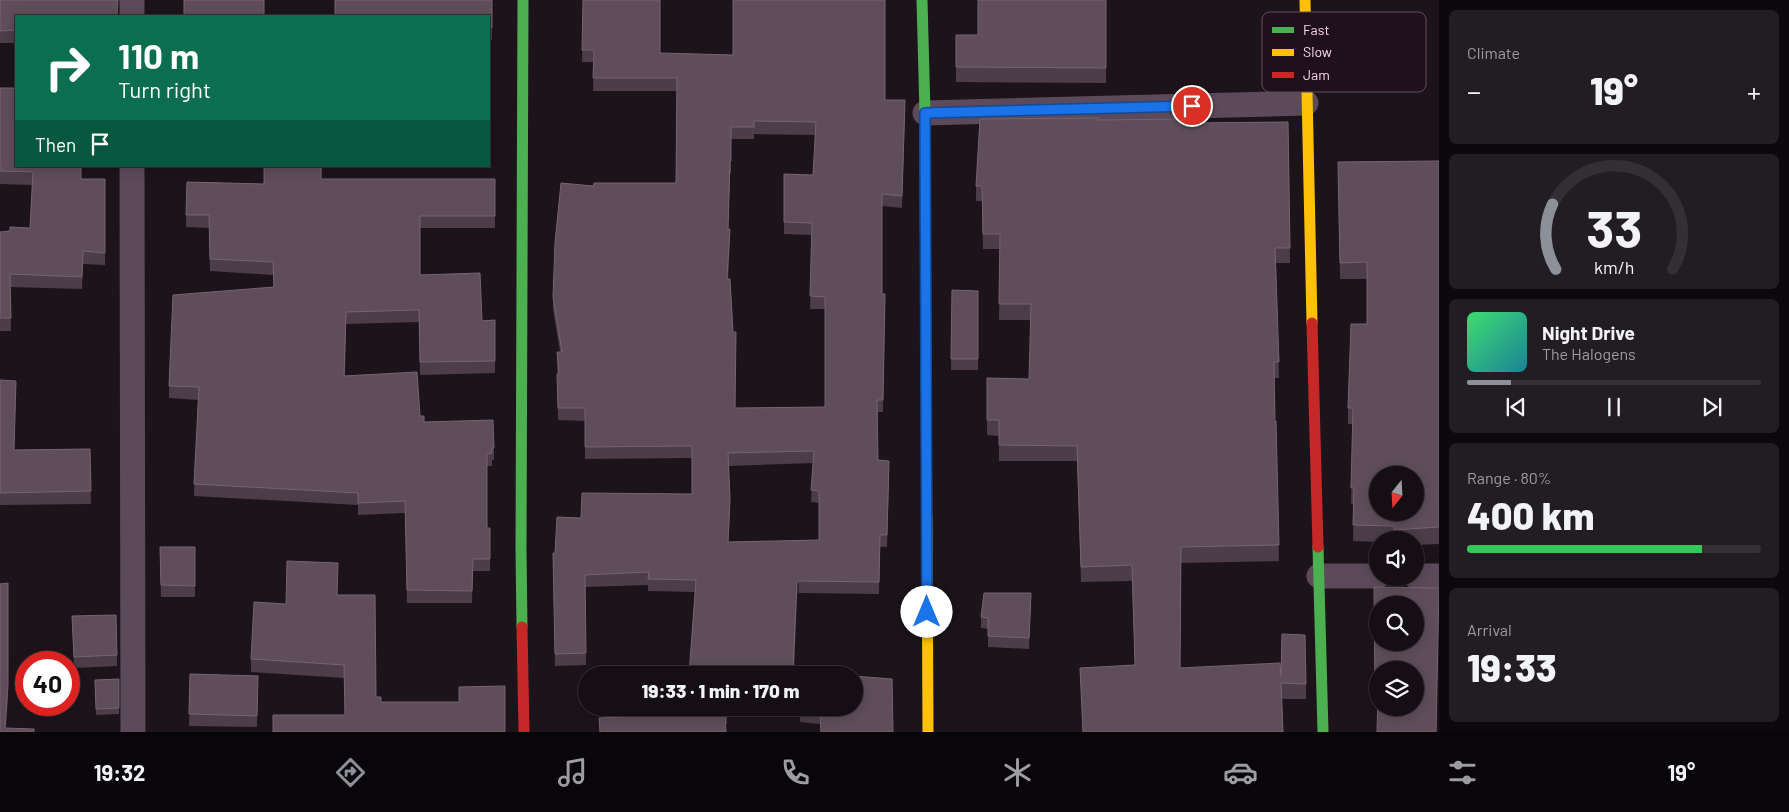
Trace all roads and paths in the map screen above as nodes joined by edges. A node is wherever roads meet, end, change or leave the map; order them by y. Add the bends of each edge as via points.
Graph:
1 (132, 0) edge
2 (523, 0) edge
3 (922, 0) edge
4 (132, 15) edge
5 (1306, 92) edge
6 (1306, 103) junction
7 (925, 113) junction
8 (132, 167) edge
9 (1319, 576) junction
10 (1369, 576) edge
11 (1424, 576) edge
12 (1439, 576) edge
13 (133, 732) edge
14 (524, 732) edge
15 (928, 732) edge
16 (1323, 732) edge

1 - 4 street
2 - 14 street via 521,549
3 - 7 street
5 - 6 street
6 - 7 street
6 - 9 street
7 - 15 street
8 - 13 street
9 - 10 street
9 - 16 street
11 - 12 street

